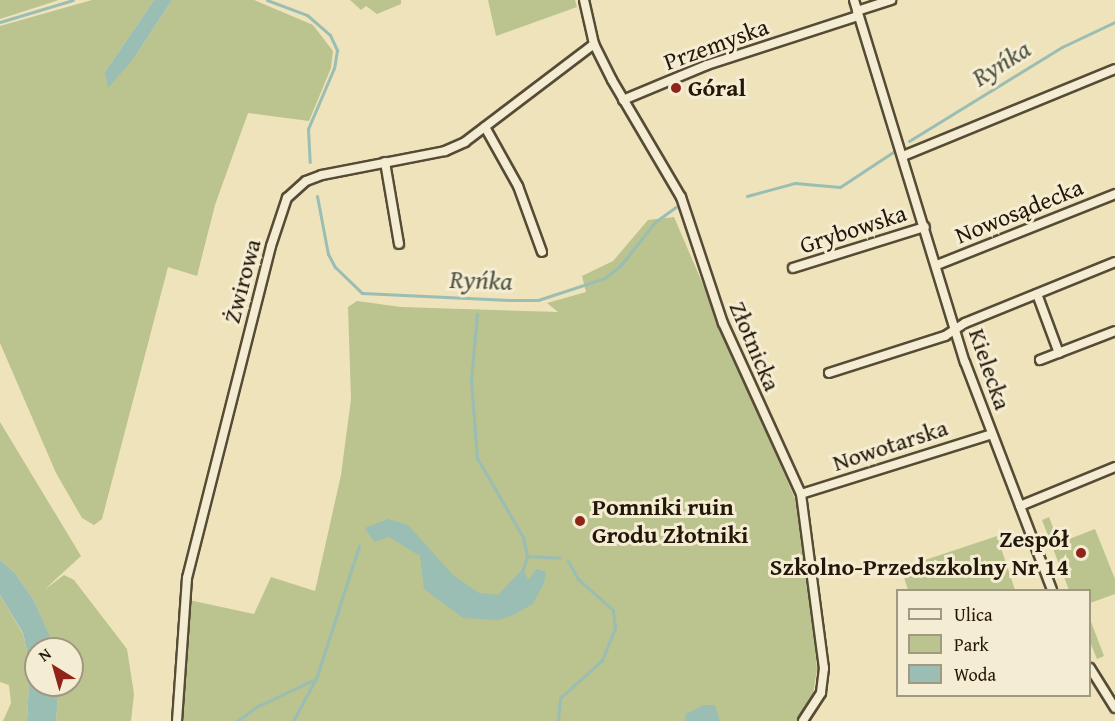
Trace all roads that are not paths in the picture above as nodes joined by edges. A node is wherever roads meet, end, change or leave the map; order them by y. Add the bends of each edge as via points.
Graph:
1 (584, 0) edge
2 (854, 0) edge
3 (891, 0) edge
4 (858, 14) junction
5 (594, 44) junction
6 (1115, 69) edge
7 (623, 100) junction
8 (485, 128) junction
9 (903, 156) junction
10 (385, 162) junction
11 (1115, 194) edge
12 (925, 227) junction
13 (399, 244) dead end
14 (542, 252) dead end
15 (1115, 262) edge
16 (937, 266) junction
17 (793, 268) dead end
18 (1036, 294) junction
19 (956, 330) junction
20 (1115, 331) edge
21 (1059, 353) junction
22 (1040, 360) dead end
23 (829, 373) dead end
24 (992, 434) junction
25 (1115, 467) edge
26 (801, 494) junction
27 (1020, 506) junction
28 (1051, 589) edge
29 (1091, 671) edge
30 (1115, 708) edge
31 (177, 721) edge
32 (803, 721) edge

1 - 5 street, Złotnicka
2 - 4 street, Kielecka
3 - 4 street, Przemyska
4 - 7 street, Przemyska via 707,65
4 - 9 street, Kielecka
5 - 7 street, Złotnicka
5 - 8 street, Żwirowa
6 - 9 street
7 - 26 street, Złotnicka via 681,197 713,298 749,386
8 - 10 street, Żwirowa via 445,151
8 - 14 street via 518,186
9 - 12 street, Kielecka
10 - 13 street
10 - 31 street, Żwirowa via 306,181 283,208 187,578
11 - 16 street, Nowosądecka
12 - 16 street, Kielecka
12 - 17 street, Grybowska
15 - 18 street
16 - 19 street, Kielecka
18 - 19 street
18 - 21 street
19 - 23 street
19 - 24 street, Kielecka
20 - 21 street
21 - 22 street
24 - 26 street, Nowotarska
24 - 27 street, Kielecka
25 - 27 street
26 - 32 street, Złotnicka via 824,668 821,693
27 - 28 street, Kielecka
29 - 30 street

